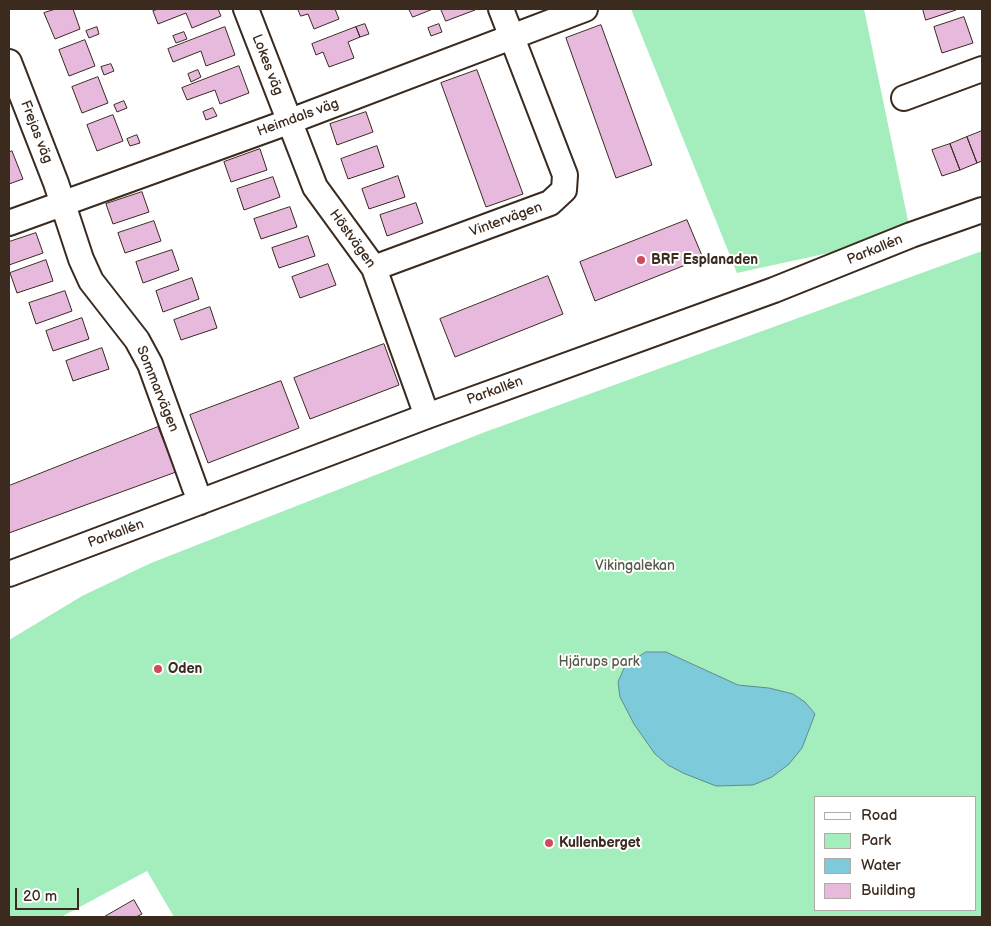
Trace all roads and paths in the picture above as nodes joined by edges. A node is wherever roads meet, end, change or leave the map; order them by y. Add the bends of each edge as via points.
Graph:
1 (246, 9) edge
2 (501, 9) edge
3 (585, 9) edge
4 (511, 36) junction
5 (9, 62) edge
6 (982, 69) edge
7 (904, 98) dead end
8 (288, 122) junction
9 (62, 203) junction
10 (982, 210) edge
11 (9, 223) edge
12 (374, 268) junction
13 (427, 416) junction
14 (200, 502) junction
15 (9, 574) edge

1 - 8 street, Lokes väg
2 - 4 street, Vintervägen
3 - 4 street, Heimdals väg
4 - 8 street, Heimdals väg
4 - 12 street, Vintervägen via 565,175 564,190 550,203
5 - 9 street, Frejas väg
6 - 7 street
8 - 9 street, Heimdals väg
8 - 12 street, Höstvägen via 315,188
9 - 11 street, Heimdals väg
9 - 14 street, Sommarvägen via 91,282 137,340 150,364
10 - 13 street, Parkallén via 774,290
12 - 13 street, Höstvägen
13 - 14 street, Parkallén
14 - 15 street, Parkallén

